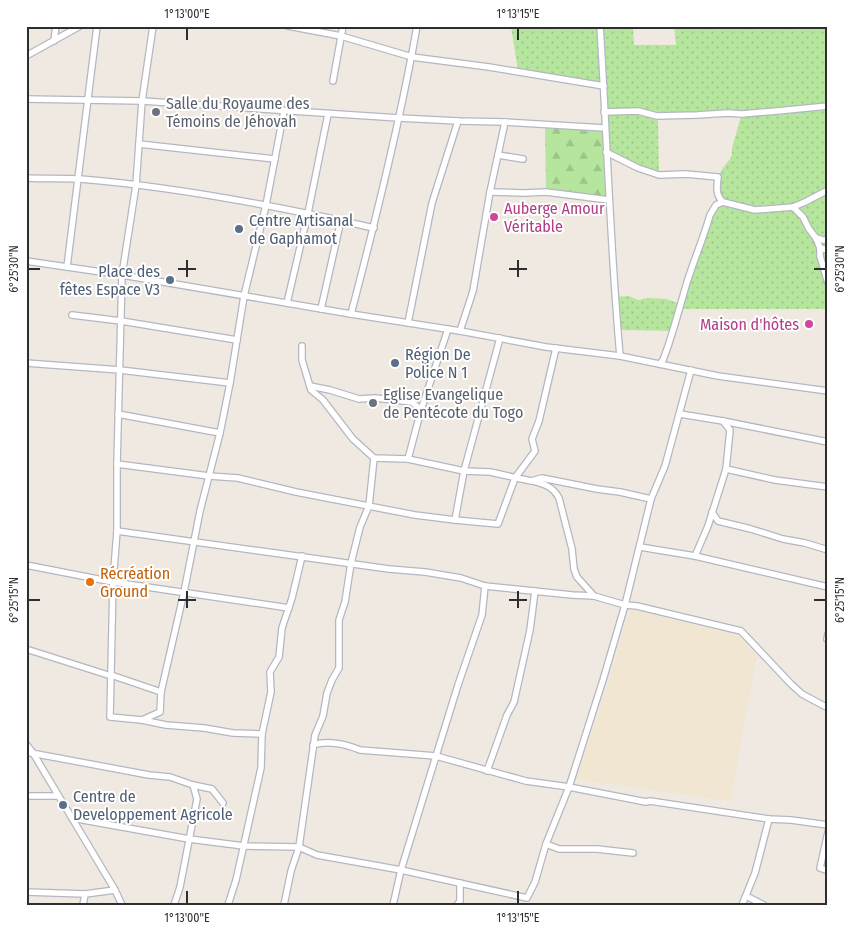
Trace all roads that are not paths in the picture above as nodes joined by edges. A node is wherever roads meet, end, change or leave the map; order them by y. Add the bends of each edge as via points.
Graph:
1 (56, 26) edge
2 (80, 26) edge
3 (97, 26) edge
4 (153, 26) edge
5 (288, 26) edge
6 (343, 26) edge
7 (417, 26) edge
8 (600, 26) edge
9 (341, 36) junction
10 (54, 41) junction
11 (26, 56) edge
12 (412, 57) junction
13 (333, 81) dead end
14 (604, 86) junction
15 (26, 99) edge
16 (87, 101) junction
17 (142, 101) junction
18 (828, 106) edge
19 (284, 111) junction
20 (604, 112) junction
21 (328, 114) junction
22 (400, 118) junction
23 (458, 121) junction
24 (505, 122) junction
25 (605, 128) junction
26 (139, 144) junction
27 (606, 152) junction
28 (498, 155) junction
29 (275, 158) junction
30 (523, 159) dead end
31 (26, 178) edge
32 (78, 179) junction
33 (136, 185) junction
34 (828, 190) edge
35 (490, 192) junction
36 (609, 200) junction
37 (723, 202) junction
38 (266, 205) junction
39 (793, 207) junction
40 (308, 213) junction
41 (341, 220) junction
42 (374, 228) junction
43 (816, 238) junction
44 (828, 240) edge
45 (820, 248) junction
46 (828, 250) edge
47 (26, 262) edge
48 (67, 267) junction
49 (122, 275) junction
50 (828, 283) edge
51 (244, 296) junction
52 (287, 303) junction
53 (322, 309) junction
54 (351, 314) junction
55 (72, 315) dead end
56 (121, 321) junction
57 (408, 323) junction
58 (448, 329) junction
59 (460, 331) junction
60 (500, 338) junction
61 (237, 340) junction
62 (302, 346) dead end
63 (556, 348) junction
64 (620, 356) junction
65 (26, 363) edge
66 (660, 364) junction
67 (120, 370) junction
68 (691, 370) junction
69 (230, 383) junction
70 (310, 386) junction
71 (828, 390) edge
72 (421, 410) junction
73 (118, 414) junction
74 (680, 414) junction
75 (723, 421) junction
76 (220, 433) junction
77 (828, 442) edge
78 (374, 458) junction
79 (408, 459) junction
80 (117, 464) junction
81 (726, 469) junction
82 (464, 471) junction
83 (209, 476) junction
84 (515, 478) junction
85 (531, 481) junction
86 (828, 488) edge
87 (652, 499) junction
88 (369, 506) junction
89 (712, 512) junction
90 (455, 520) junction
91 (117, 531) junction
92 (194, 542) junction
93 (640, 547) junction
94 (828, 550) edge
95 (302, 556) junction
96 (695, 556) junction
97 (351, 562) junction
98 (26, 566) edge
99 (113, 582) junction
100 (486, 586) junction
101 (828, 587) edge
102 (535, 591) junction
103 (184, 592) junction
104 (594, 596) junction
105 (625, 605) junction
106 (289, 608) junction
107 (26, 649) edge
108 (110, 674) junction
109 (161, 692) junction
110 (828, 708) edge
111 (142, 720) junction
112 (262, 734) junction
113 (26, 744) edge
114 (313, 745) junction
115 (30, 753) edge
116 (436, 756) junction
117 (486, 771) junction
118 (193, 785) junction
119 (569, 787) junction
120 (26, 796) edge
121 (58, 796) junction
122 (223, 803) dead end
123 (72, 818) junction
124 (768, 819) junction
125 (828, 826) edge
126 (828, 832) edge
127 (189, 839) junction
128 (546, 844) junction
129 (244, 846) junction
130 (299, 847) junction
131 (633, 853) dead end
132 (401, 870) junction
133 (828, 871) edge
134 (460, 882) junction
135 (114, 890) junction
136 (26, 892) edge
137 (85, 894) junction
138 (746, 896) junction
139 (83, 905) edge
140 (122, 905) edge
141 (174, 905) edge
142 (228, 905) edge
143 (284, 905) edge
144 (393, 905) edge
145 (457, 905) edge
146 (742, 905) edge
147 (764, 905) edge

1 - 10 street
2 - 10 street
3 - 16 street
4 - 17 street
5 - 9 street
6 - 9 street
7 - 12 street
8 - 14 street
9 - 12 street
9 - 13 street
10 - 11 street
12 - 14 street via 490,66
12 - 22 street
14 - 20 street
15 - 16 street
16 - 17 street
16 - 32 street
17 - 19 street
17 - 26 street
18 - 20 street via 777,112 657,116 638,111
19 - 21 street
19 - 29 street
20 - 25 street
21 - 22 street
21 - 40 street
22 - 23 street
22 - 42 street
23 - 24 street
23 - 57 street via 432,203
24 - 25 street
24 - 28 street
25 - 27 street
26 - 29 street
26 - 33 street
27 - 36 street
27 - 37 street via 659,175 718,177 717,194
28 - 30 street
28 - 35 street
29 - 38 street
31 - 32 street
32 - 33 street
32 - 48 street
33 - 38 street
33 - 49 street
34 - 39 street
35 - 36 street via 546,192
35 - 59 street via 473,291
36 - 64 street
37 - 39 street via 755,210
37 - 66 street via 716,204 710,215 674,331
38 - 40 street
38 - 51 street
39 - 43 street
40 - 41 street
40 - 52 street
41 - 42 street
41 - 53 street
42 - 54 street
43 - 44 street
43 - 45 street
45 - 46 street
45 - 50 street
47 - 48 street
48 - 49 street
49 - 51 street
49 - 56 street
51 - 52 street
51 - 61 street
52 - 53 street
53 - 54 street
54 - 57 street
55 - 56 street
56 - 61 street
56 - 67 street
57 - 58 street
58 - 59 street
58 - 72 street
59 - 60 street
60 - 63 street
60 - 82 street
61 - 69 street
62 - 70 street via 302,360
63 - 64 street
63 - 84 street via 532,439 535,451
64 - 66 street
65 - 67 street
66 - 68 street
67 - 69 street
67 - 73 street
68 - 71 street
68 - 74 street
69 - 76 street
70 - 72 street via 359,398 412,402
70 - 78 street via 353,439
72 - 79 street
73 - 76 street
73 - 80 street
74 - 75 street
74 - 87 street via 666,466
75 - 77 street
75 - 81 street via 730,430
76 - 83 street
78 - 79 street
78 - 88 street
79 - 82 street
80 - 83 street
80 - 91 street
81 - 86 street
81 - 89 street
82 - 84 street via 490,472
82 - 90 street
83 - 88 street via 238,478
83 - 92 street
84 - 85 street
84 - 90 street via 498,524
85 - 87 street via 542,478
85 - 104 street via 543,483 559,498 574,569
87 - 93 street
88 - 90 street
88 - 97 street
89 - 94 street via 718,521
89 - 96 street
91 - 92 street
91 - 99 street
92 - 95 street
92 - 103 street
93 - 96 street
93 - 105 street
95 - 97 street
95 - 106 street
96 - 101 street
97 - 100 street via 461,578
97 - 114 street via 339,620 339,668 327,693
98 - 99 street
99 - 103 street
99 - 108 street
100 - 102 street
100 - 116 street via 482,615
102 - 104 street
102 - 117 street via 514,702
103 - 106 street
103 - 109 street
104 - 105 street
105 - 110 street via 741,631 802,694
105 - 119 street
106 - 112 street via 282,628 279,657 270,672 271,692
107 - 108 street
108 - 109 street
108 - 111 street via 110,717
109 - 111 street via 160,712
111 - 112 street
112 - 129 street via 261,768
113 - 115 street
114 - 116 street via 336,743 360,750
114 - 130 street
115 - 118 street via 170,777
115 - 121 street
116 - 117 street
116 - 132 street
117 - 119 street
118 - 122 street via 212,789
118 - 127 street via 196,799
119 - 124 street via 636,801
119 - 128 street
120 - 121 street
121 - 123 street
123 - 127 street
123 - 135 street
124 - 125 street
124 - 138 street
126 - 133 street via 820,868
127 - 129 street
127 - 141 street
128 - 131 street via 559,849
128 - 134 street via 527,898
129 - 130 street
129 - 142 street
130 - 132 street via 317,855
130 - 143 street
132 - 134 street
132 - 144 street
134 - 145 street
135 - 137 street
135 - 140 street
136 - 137 street
137 - 139 street
138 - 146 street
138 - 147 street

